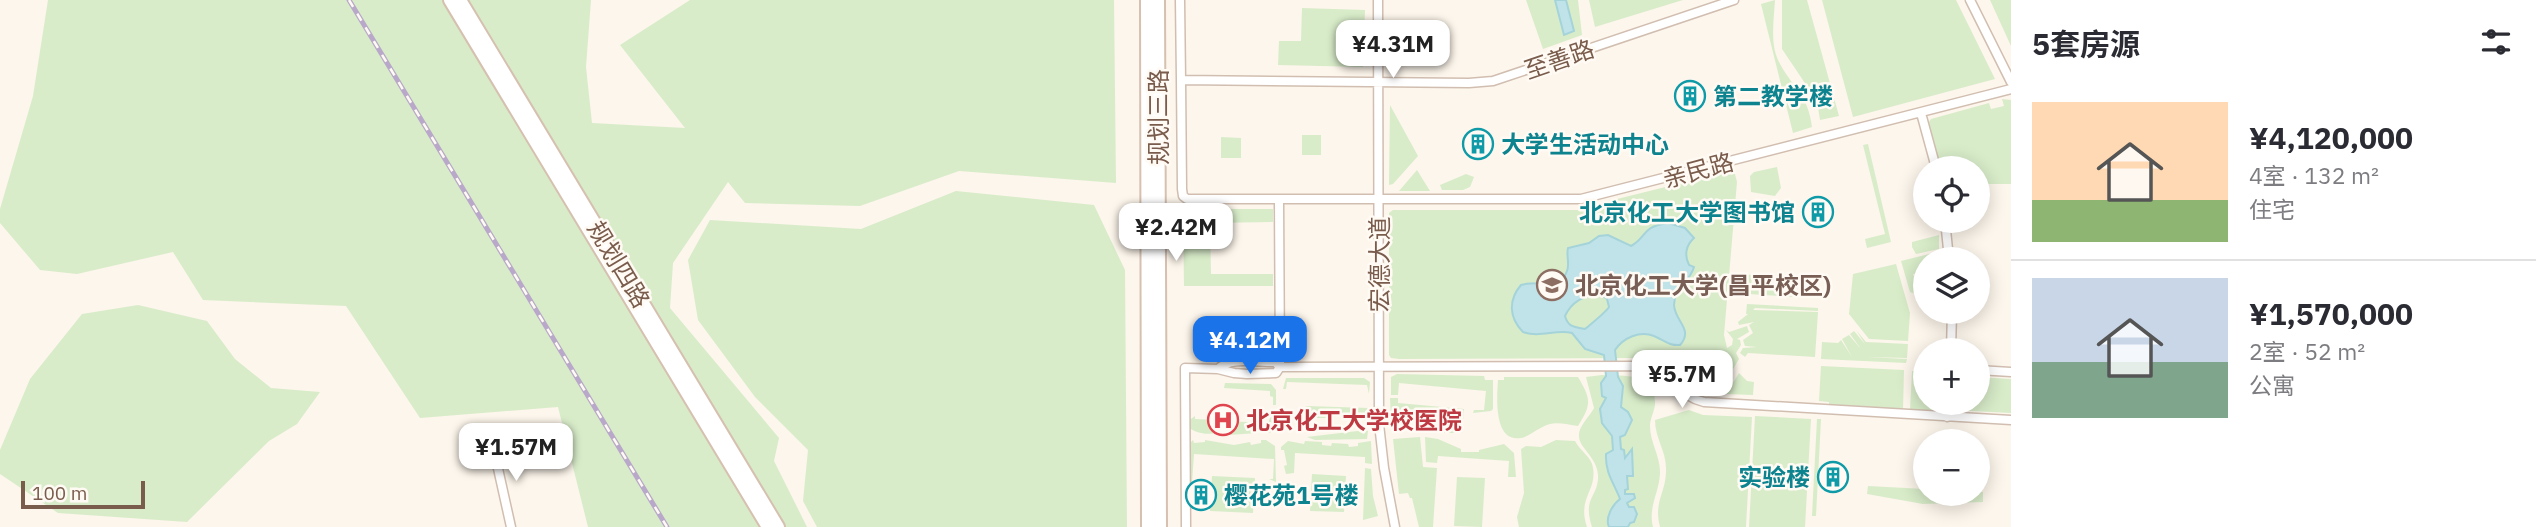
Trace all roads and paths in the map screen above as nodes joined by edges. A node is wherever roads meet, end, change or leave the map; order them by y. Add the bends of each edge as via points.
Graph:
1 (450, 0) edge
2 (460, 0) edge
3 (1147, 0) edge
4 (1158, 0) edge
5 (1180, 0) edge
6 (1378, 0) edge
7 (1734, 0) edge
8 (1970, 0) edge
9 (1181, 80) junction
10 (1153, 81) junction
11 (2011, 82) edge
12 (1378, 83) junction
13 (2011, 89) edge
14 (1921, 113) junction
15 (1933, 156) edge
16 (1279, 200) junction
17 (1378, 201) junction
18 (1280, 367) junction
19 (1379, 367) junction
20 (1990, 371) edge
21 (2011, 372) edge
22 (1947, 417) joint
23 (2011, 420) edge
24 (493, 446) dead end
25 (511, 527) edge
26 (768, 527) edge
27 (778, 527) edge
28 (1149, 527) edge
29 (1160, 527) edge
30 (1185, 527) edge
31 (1395, 527) edge

1 - 26 main road, 规划四路
2 - 27 main road, 规划四路
3 - 10 main road, 规划三路
4 - 10 main road, 规划三路
5 - 9 street
6 - 12 street, 宏德大道
7 - 12 street, 至善路 via 1493,81
8 - 11 street
9 - 12 street, 至善路
9 - 16 street, 亲民路 via 1183,196
10 - 28 main road, 规划三路
10 - 29 main road, 规划三路
12 - 17 street, 宏德大道
13 - 14 street, 亲民路
14 - 15 street
14 - 17 street, 亲民路 via 1581,199
16 - 17 street, 亲民路
16 - 18 street
17 - 19 street, 宏德大道
18 - 19 street
18 - 30 street via 1270,362 1232,362 1218,369 1185,368
19 - 22 street via 1643,366 1704,402
19 - 31 street, 宏德大道 via 1381,438
20 - 21 street
22 - 23 street
24 - 25 street

